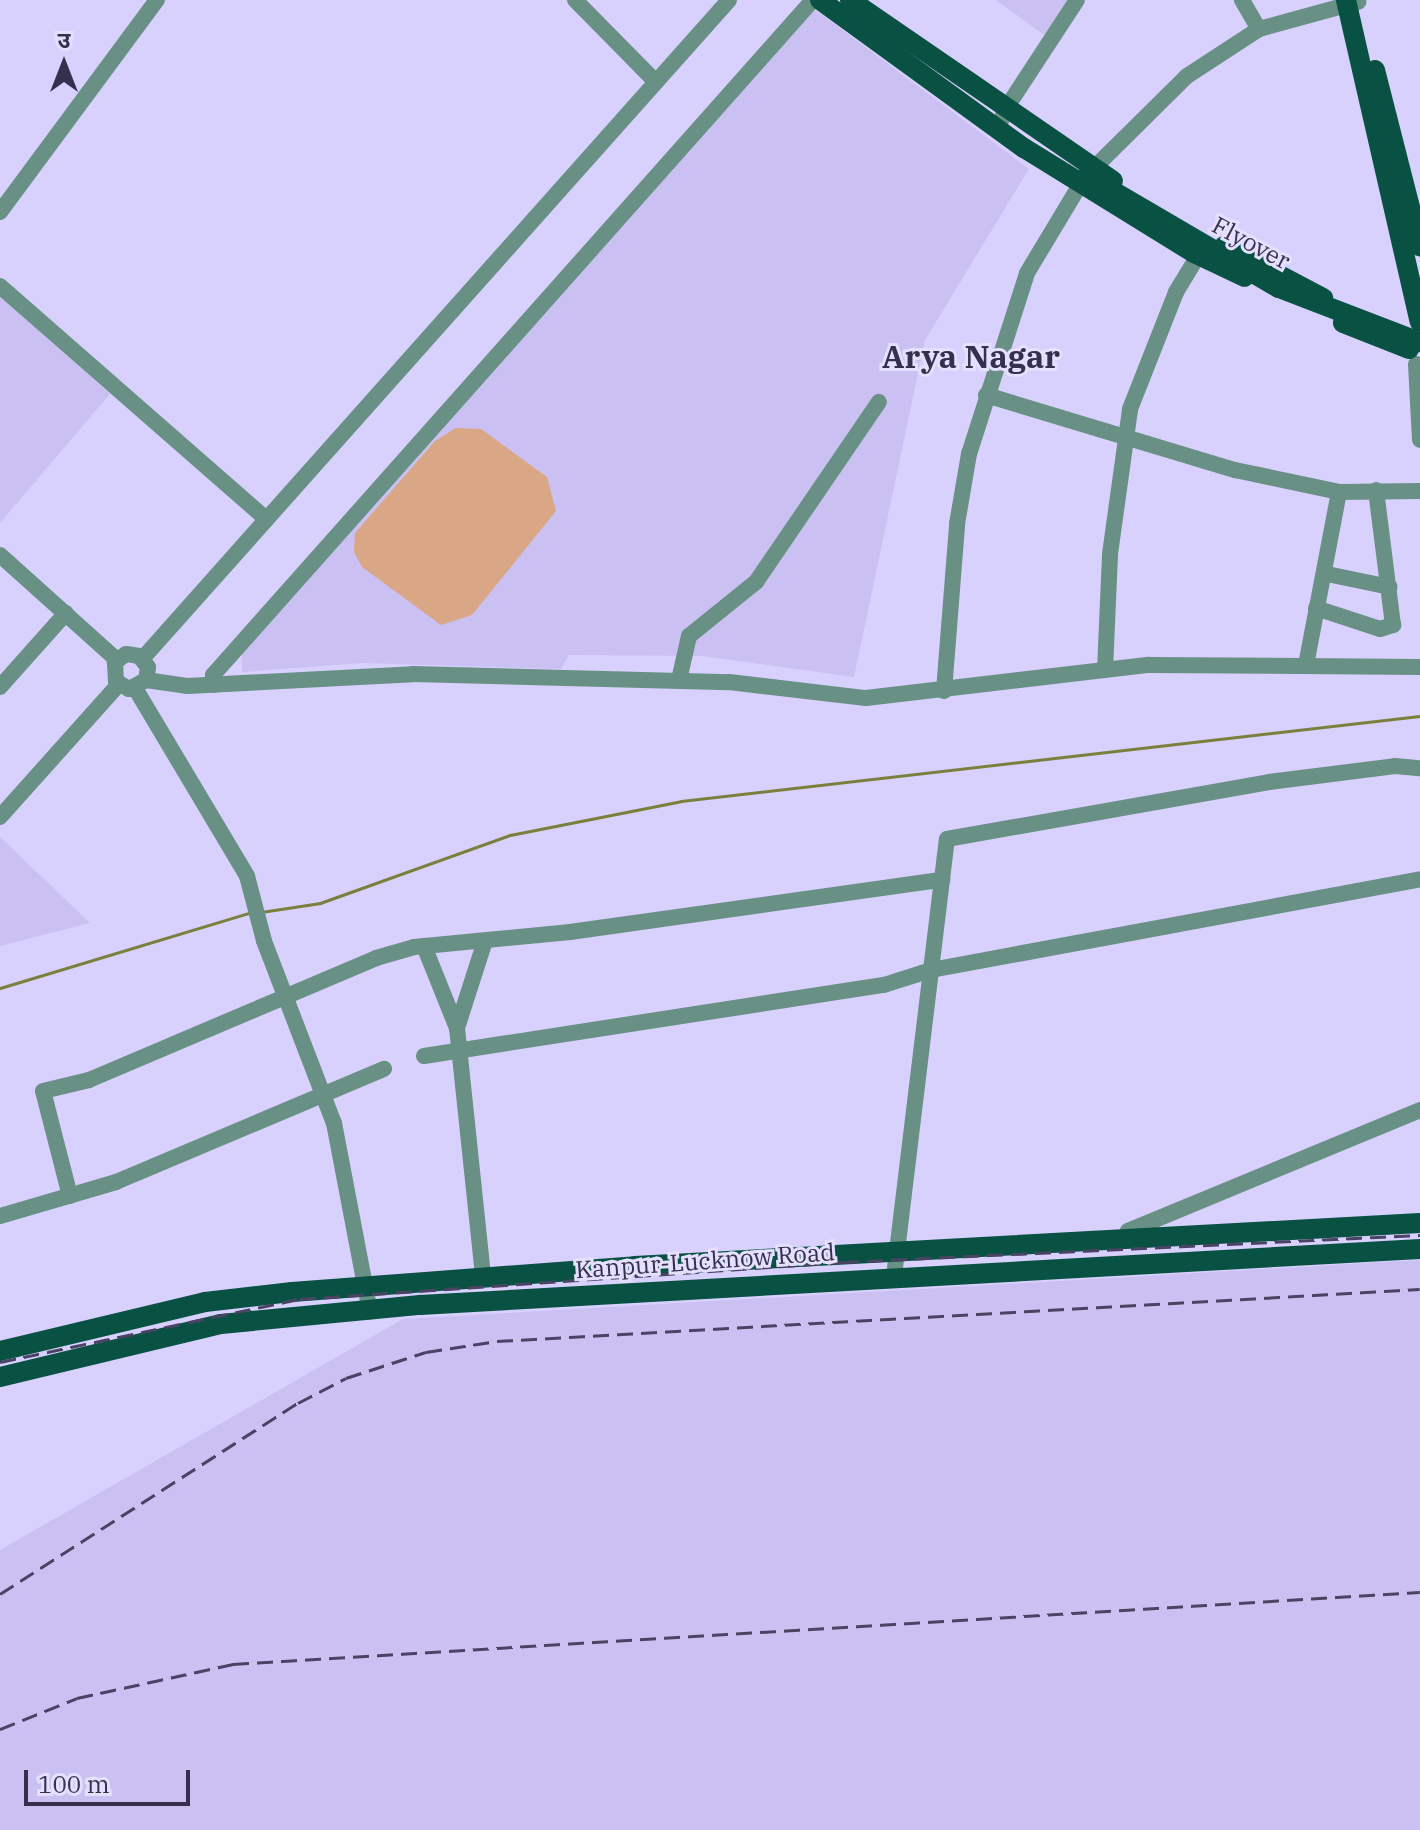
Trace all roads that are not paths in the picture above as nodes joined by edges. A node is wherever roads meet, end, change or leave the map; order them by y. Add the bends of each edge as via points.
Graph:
1 (157, 0) edge
2 (575, 0) edge
3 (729, 0) edge
4 (813, 0) edge
5 (820, 0) edge
6 (850, 0) edge
7 (1077, 0) edge
8 (1242, 0) edge
9 (1352, 2) edge
10 (1259, 29) junction
11 (655, 81) junction
12 (1002, 119) junction
13 (1049, 152) junction
14 (1087, 176) junction
15 (0, 212) edge
16 (1416, 212) edge
17 (1420, 246) edge
18 (1204, 247) junction
19 (0, 286) edge
20 (1417, 344) edge
21 (986, 395) junction
22 (879, 402) dead end
23 (1125, 437) junction
24 (1420, 440) edge
25 (1376, 490) junction
26 (1420, 491) edge
27 (1339, 492) junction
28 (266, 519) junction
29 (0, 555) edge
30 (1327, 574) junction
31 (1390, 587) junction
32 (1316, 608) junction
33 (66, 613) junction
34 (143, 658) junction
35 (117, 660) junction
36 (1306, 665) junction
37 (1420, 667) edge
38 (1105, 670) junction
39 (679, 680) junction
40 (2, 682) edge
41 (133, 684) junction
42 (214, 685) junction
43 (944, 691) junction
44 (1420, 768) edge
45 (0, 817) edge
46 (1420, 879) edge
47 (942, 880) junction
48 (485, 941) junction
49 (424, 946) junction
50 (931, 970) junction
51 (287, 997) junction
52 (457, 1028) junction
53 (460, 1050) junction
54 (424, 1056) dead end
55 (384, 1069) dead end
56 (324, 1095) junction
57 (1420, 1110) edge
58 (70, 1196) junction
59 (0, 1216) edge
60 (1420, 1223) edge
61 (1370, 1225) junction
62 (1243, 1231) junction
63 (1127, 1237) junction
64 (1420, 1249) edge
65 (897, 1251) junction
66 (1371, 1252) junction
67 (1243, 1258) junction
68 (894, 1276) junction
69 (483, 1277) junction
70 (368, 1285) junction
71 (370, 1312) junction
72 (0, 1351) edge
73 (0, 1377) edge

1 - 15 street
2 - 11 street
3 - 11 street
4 - 42 street via 213,675
5 - 12 main road
6 - 12 main road
7 - 12 street
8 - 10 street
9 - 10 street
9 - 16 main road
9 - 20 main road
10 - 14 street via 1187,76
11 - 28 street
12 - 13 main road
13 - 14 main road
13 - 14 main road, Flyover
14 - 18 main road
14 - 20 main road, Flyover, bridge via 1279,288
14 - 21 street via 1027,273
16 - 17 main road
18 - 20 main road
18 - 23 street via 1156,337
19 - 28 street
20 - 24 street
21 - 23 street
21 - 43 street via 957,524
22 - 39 street via 756,582 689,636
23 - 27 street via 1235,470
23 - 38 street via 1110,554
25 - 26 street
25 - 27 street
25 - 31 street
27 - 30 street
28 - 34 street
29 - 33 street
30 - 31 street
30 - 32 street
31 - 32 street via 1390,629
32 - 36 street
33 - 35 street
33 - 40 street
34 - 35 street via 126,654
34 - 41 street
35 - 41 street via 113,676
36 - 37 street
36 - 38 street
38 - 43 street
39 - 42 street via 413,674
39 - 43 street via 866,698
41 - 42 street
41 - 45 street
41 - 51 street via 252,892
44 - 47 street via 1395,766 1269,782 947,839
46 - 50 street
47 - 48 street
47 - 50 street
48 - 49 street
48 - 52 street
49 - 51 street via 376,958
49 - 52 street
50 - 53 street via 884,985
50 - 65 street
51 - 56 street
51 - 58 street via 89,1080 43,1091
52 - 53 street
53 - 54 street
53 - 69 street
55 - 56 street
56 - 58 street
56 - 70 street
57 - 63 street via 1128,1231
58 - 59 street
60 - 61 main road, Kanpur-Lucknow Road
61 - 62 main road, Kanpur-Lucknow Road
61 - 66 main road
62 - 63 main road, Kanpur-Lucknow Road
62 - 67 main road
63 - 65 main road, Kanpur-Lucknow Road
64 - 66 main road, Kanpur-Lucknow Road
65 - 68 street
65 - 69 main road, Kanpur-Lucknow Road
66 - 67 main road, Kanpur-Lucknow Road
67 - 68 main road, Kanpur-Lucknow Road
68 - 71 main road, Kanpur-Lucknow Road
69 - 70 main road, Kanpur-Lucknow Road
70 - 71 street
70 - 72 main road, Kanpur-Lucknow Road via 205,1302
71 - 73 main road, Kanpur-Lucknow Road via 221,1324

